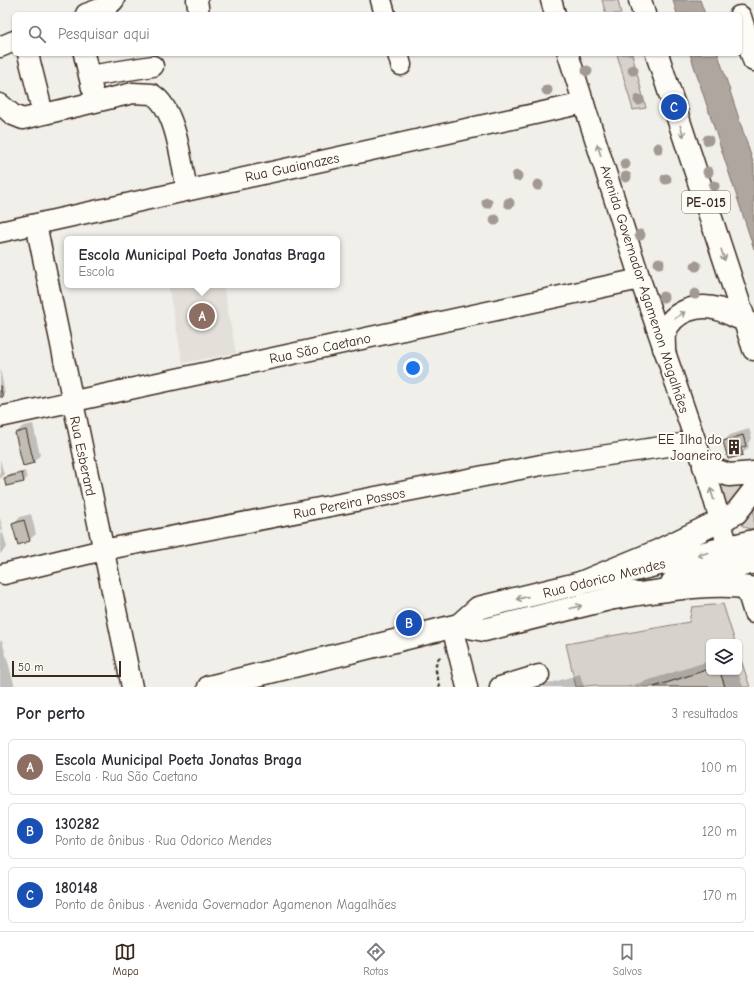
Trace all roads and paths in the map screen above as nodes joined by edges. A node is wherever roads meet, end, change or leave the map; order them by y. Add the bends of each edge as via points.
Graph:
1 (114, 0) edge
2 (197, 0) edge
3 (380, 0) edge
4 (551, 0) edge
5 (640, 0) edge
6 (735, 0) edge
7 (92, 12) edge
8 (199, 12) edge
9 (384, 12) edge
10 (554, 12) edge
11 (643, 12) edge
12 (739, 12) edge
13 (742, 21) edge
14 (12, 42) edge
15 (0, 47) edge
16 (28, 56) edge
17 (84, 56) edge
18 (569, 56) edge
19 (658, 56) edge
20 (754, 60) edge
21 (153, 66) dead end
22 (89, 76) junction
23 (95, 101) junction
24 (584, 103) junction
25 (0, 104) edge
26 (43, 114) junction
27 (187, 190) junction
28 (36, 224) junction
29 (0, 232) edge
30 (640, 279) junction
31 (744, 320) junction
32 (664, 348) junction
33 (754, 349) edge
34 (72, 401) junction
35 (0, 416) edge
36 (695, 442) junction
37 (704, 466) junction
38 (754, 474) edge
39 (754, 490) edge
40 (720, 521) junction
41 (754, 541) edge
42 (728, 547) junction
43 (103, 550) junction
44 (754, 562) edge
45 (4, 574) dead end
46 (578, 584) junction
47 (750, 588) edge
48 (614, 598) junction
49 (754, 613) edge
50 (456, 626) junction
51 (459, 655) junction
52 (539, 675) dead end
53 (132, 687) edge
54 (209, 687) edge
55 (440, 687) edge
56 (467, 687) edge
57 (500, 687) edge

1 - 7 street via 108,6
2 - 8 street
3 - 9 street
4 - 10 street
5 - 11 main road
6 - 12 main road
13 - 20 main road
14 - 15 street
16 - 26 street
17 - 22 street
18 - 24 street, Avenida Governador Agamenon Magalhães
19 -> 31 main road, PE-015
21 - 22 street
22 - 23 street
23 - 26 street
23 - 27 street via 142,92 156,96 173,124
24 - 27 street, Rua Guaianazes
30 -> 24 street, Avenida Governador Agamenon Magalhães
25 - 26 street via 22,119
27 - 28 street, Rua Guaianazes
28 - 29 street, Rua Guaianazes
28 - 34 street, Rua Esberard
30 - 32 street, Avenida Governador Agamenon Magalhães
30 - 34 street, Rua São Caetano
32 -> 31 main road via 664,333 673,319 686,310 699,307 717,309
31 - 33 main road, PE-015
32 - 36 street, Avenida Governador Agamenon Magalhães
34 - 35 street, Rua São Caetano
34 - 43 street, Rua Esberard
36 - 37 street, Avenida Governador Agamenon Magalhães
36 - 43 street, Rua Pereira Passos via 542,465
37 - 38 main road via 729,475
40 -> 37 street, Avenida Governador Agamenon Magalhães
39 - 40 main road via 736,513
40 - 42 street, Avenida Governador Agamenon Magalhães
40 - 46 main road via 658,551
41 - 42 main road, Rua Odorico Mendes
42 -> 46 main road, Rua Odorico Mendes
43 - 45 street, Rua Pereira Passos
43 - 53 street, Rua Esberard
44 - 48 main road, Rua Odorico Mendes
46 -> 50 main road, Rua Odorico Mendes via 478,608
47 - 48 main road via 704,587
47 - 49 street
50 -> 48 main road, Rua Odorico Mendes via 484,630
50 - 51 street
50 - 54 main road, Rua Odorico Mendes
51 - 55 path via 439,658 436,664
51 - 56 street
52 - 57 street

